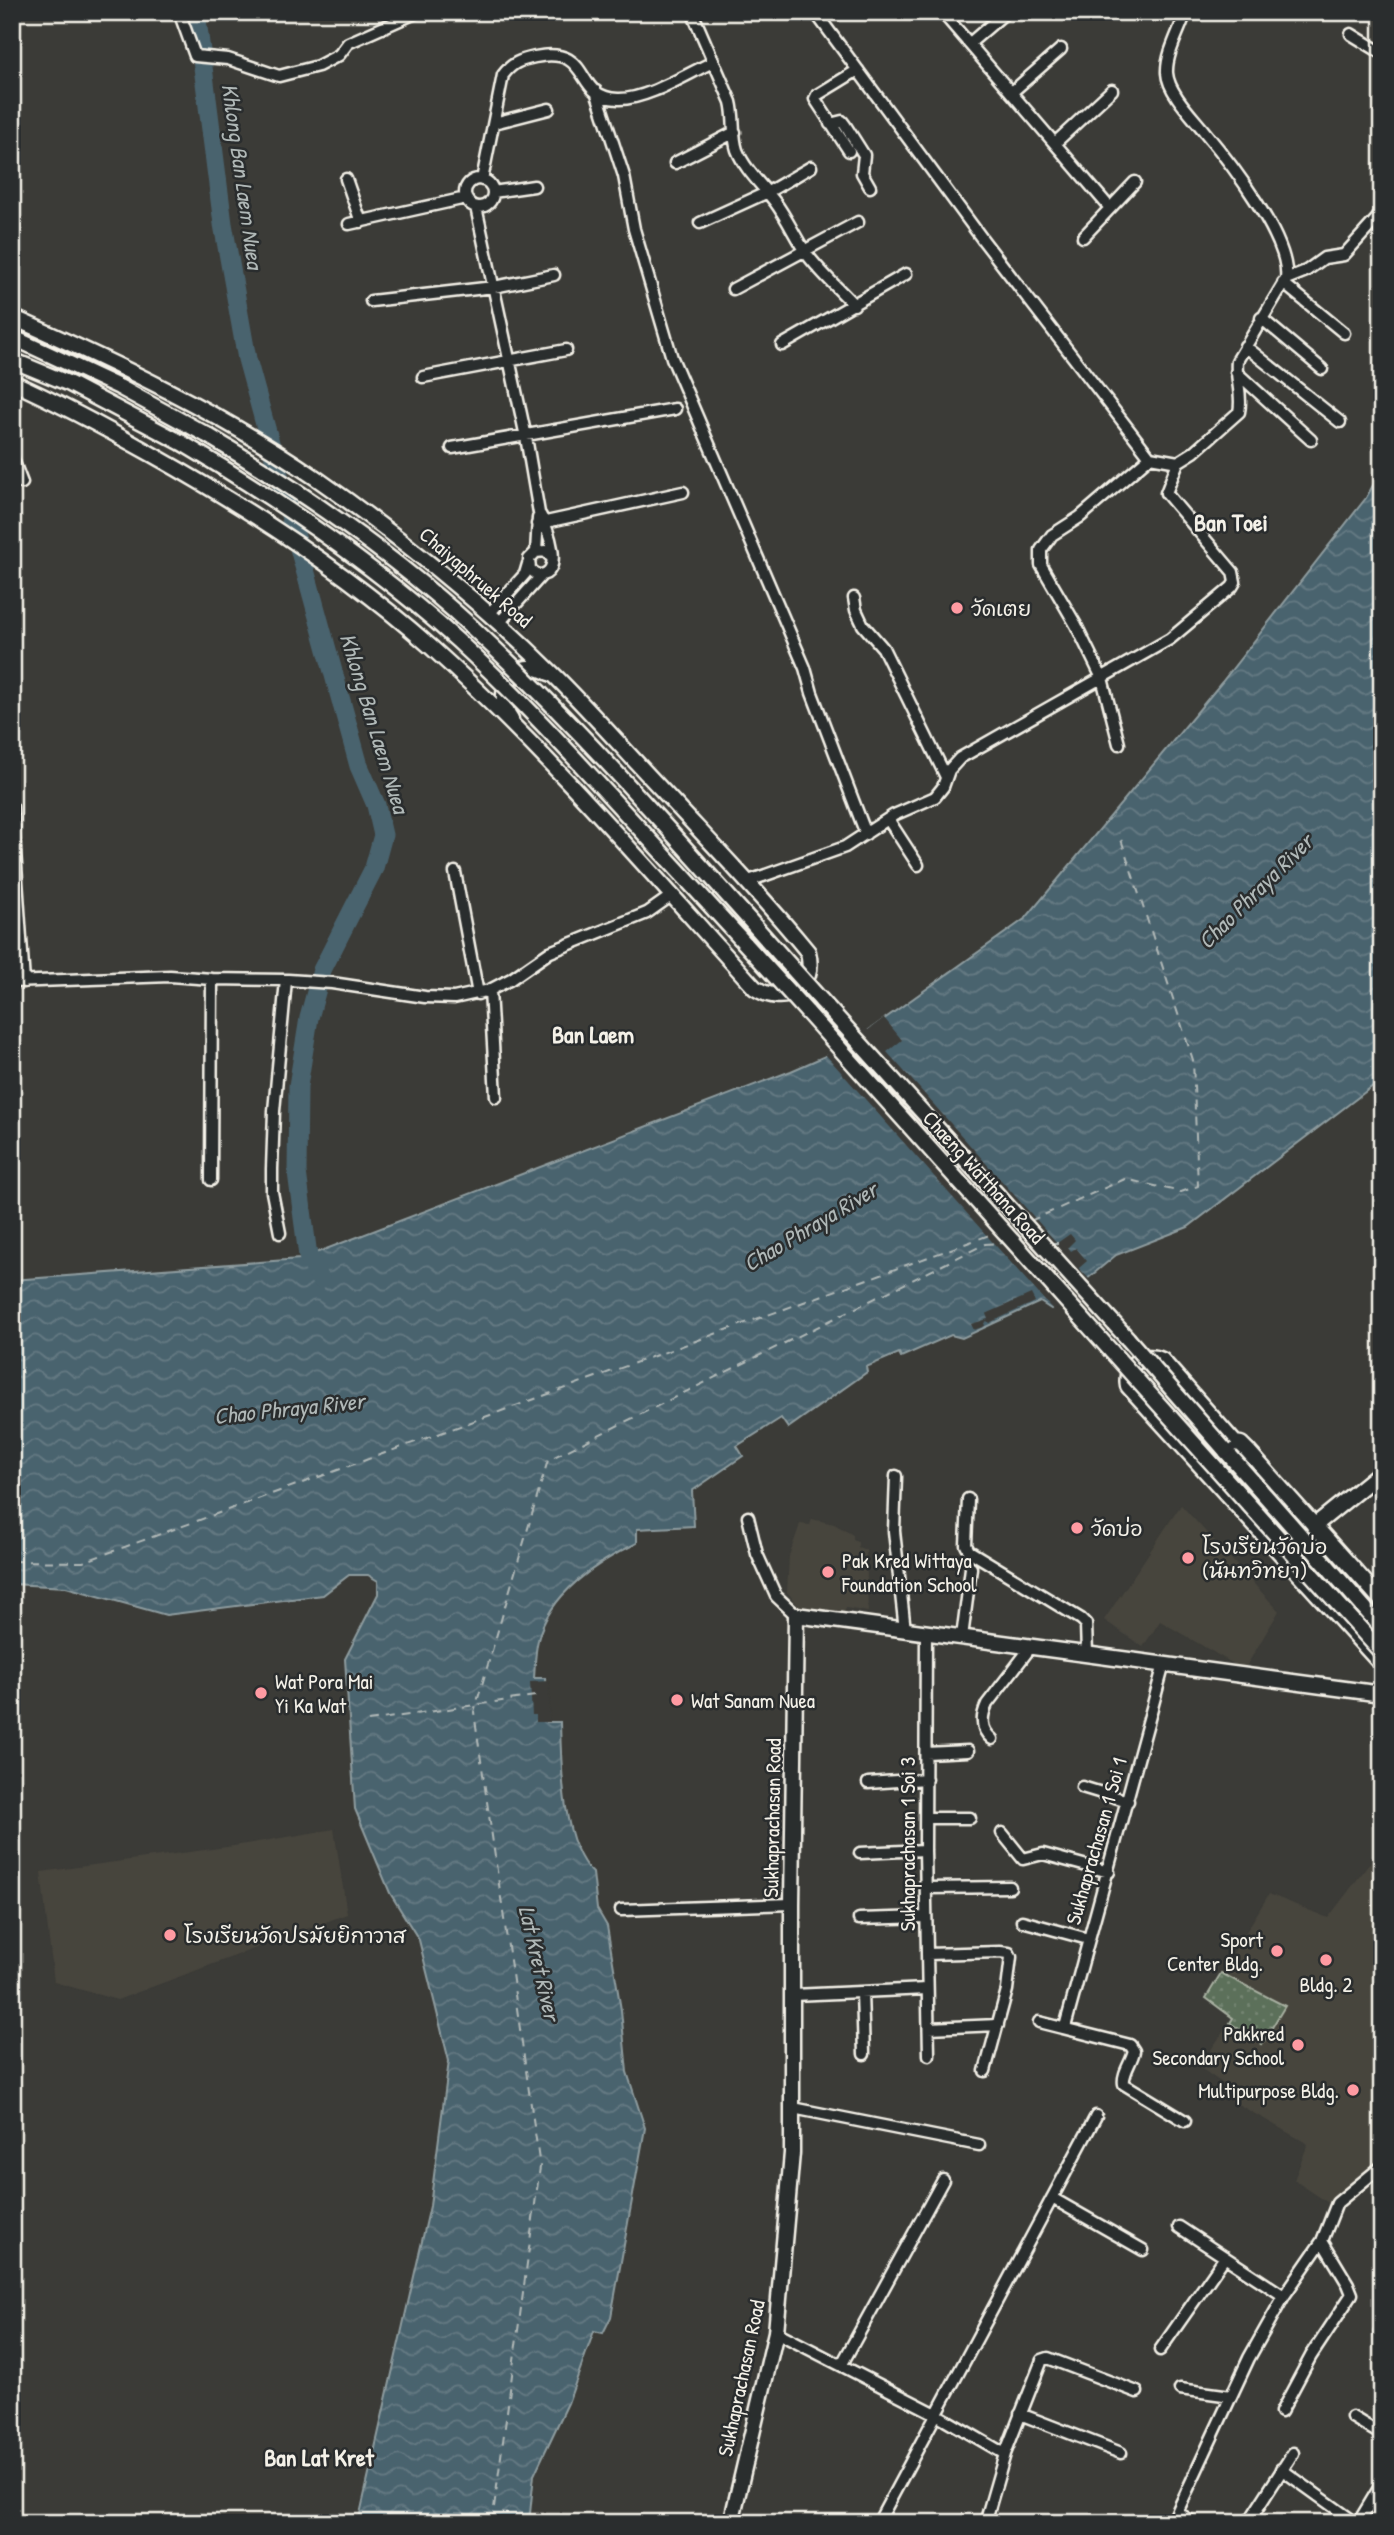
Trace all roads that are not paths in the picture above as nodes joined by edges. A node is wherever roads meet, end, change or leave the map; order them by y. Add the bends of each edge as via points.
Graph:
1 (179, 12) edge
2 (418, 12) edge
3 (692, 12) edge
4 (816, 12) edge
5 (942, 12) edge
6 (1006, 12) edge
7 (1186, 12) edge
8 (1351, 34) dead end
9 (970, 43) junction
10 (1061, 49) dead end
11 (1382, 53) edge
12 (713, 62) junction
13 (858, 70) junction
14 (1112, 90) dead end
15 (596, 92) junction
16 (1012, 92) junction
17 (549, 109) dead end
18 (494, 122) junction
19 (830, 124) junction
20 (735, 132) junction
21 (1055, 143) junction
22 (849, 151) dead end
23 (675, 163) dead end
24 (811, 167) dead end
25 (346, 179) dead end
26 (482, 180) junction
27 (1135, 182) dead end
28 (534, 186) dead end
29 (870, 187) dead end
30 (493, 192) junction
31 (768, 192) junction
32 (466, 198) junction
33 (476, 207) junction
34 (1110, 208) junction
35 (1382, 213) edge
36 (360, 222) junction
37 (858, 222) dead end
38 (701, 223) dead end
39 (349, 224) dead end
40 (1083, 237) dead end
41 (805, 252) junction
42 (906, 274) dead end
43 (554, 275) dead end
44 (1284, 281) junction
45 (494, 287) junction
46 (733, 289) dead end
47 (371, 301) dead end
48 (855, 304) junction
49 (12, 317) edge
50 (1261, 318) junction
51 (1344, 333) dead end
52 (12, 337) edge
53 (782, 345) dead end
54 (1245, 346) junction
55 (566, 350) dead end
56 (12, 360) edge
57 (509, 360) junction
58 (1322, 369) dead end
59 (1236, 372) junction
60 (423, 377) dead end
61 (12, 382) edge
62 (675, 410) dead end
63 (1340, 422) dead end
64 (526, 437) junction
65 (1311, 440) dead end
66 (452, 448) dead end
67 (12, 457) edge
68 (1150, 457) junction
69 (1178, 462) junction
70 (22, 483) dead end
71 (683, 492) dead end
72 (541, 523) junction
73 (536, 552) junction
74 (552, 558) junction
75 (528, 564) junction
76 (541, 576) junction
77 (854, 598) dead end
78 (494, 619) junction
79 (556, 677) junction
80 (1102, 678) junction
81 (518, 729) junction
82 (1119, 744) dead end
83 (946, 777) junction
84 (12, 807) edge
85 (888, 819) junction
86 (866, 834) junction
87 (918, 865) dead end
88 (456, 872) dead end
89 (746, 882) junction
90 (671, 896) junction
91 (212, 979) junction
92 (286, 979) junction
93 (12, 982) edge
94 (24, 982) junction
95 (490, 990) junction
96 (478, 994) junction
97 (821, 1000) joint
98 (496, 1097) dead end
99 (211, 1180) dead end
100 (280, 1233) dead end
101 (1235, 1443) junction
102 (1205, 1469) junction
103 (1382, 1471) edge
104 (896, 1476) dead end
105 (968, 1499) dead end
106 (748, 1517) dead end
107 (1314, 1526) junction
108 (1306, 1543) junction
109 (971, 1568) dead end
110 (1382, 1601) edge
111 (1382, 1614) edge
112 (796, 1615) junction
113 (1382, 1628) edge
114 (905, 1630) junction
115 (926, 1633) junction
116 (962, 1637) junction
117 (1031, 1647) junction
118 (1382, 1653) edge
119 (1087, 1654) junction
120 (1164, 1664) junction
121 (1382, 1665) edge
122 (1382, 1694) edge
123 (992, 1739) dead end
124 (968, 1751) dead end
125 (926, 1753) junction
126 (926, 1780) junction
127 (868, 1783) dead end
128 (1082, 1787) dead end
129 (1128, 1801) junction
130 (926, 1818) junction
131 (970, 1818) dead end
132 (1002, 1833) dead end
133 (925, 1850) junction
134 (860, 1853) dead end
135 (1109, 1872) junction
136 (1010, 1887) dead end
137 (927, 1888) junction
138 (792, 1904) junction
139 (621, 1910) dead end
140 (926, 1917) junction
141 (859, 1919) dead end
142 (1022, 1921) dead end
143 (1088, 1939) junction
144 (928, 1954) junction
145 (928, 1989) junction
146 (862, 1992) junction
147 (793, 1995) junction
148 (1039, 2022) dead end
149 (998, 2025) junction
150 (1065, 2027) junction
151 (929, 2028) junction
152 (864, 2054) dead end
153 (929, 2055) dead end
154 (985, 2071) dead end
155 (793, 2108) junction
156 (1096, 2116) dead end
157 (1185, 2121) dead end
158 (979, 2145) dead end
159 (1382, 2166) edge
160 (943, 2180) dead end
161 (1052, 2198) junction
162 (1179, 2227) dead end
163 (1322, 2241) junction
164 (1143, 2250) dead end
165 (1225, 2257) junction
166 (1284, 2296) junction
167 (776, 2332) junction
168 (1160, 2350) dead end
169 (842, 2364) junction
170 (1180, 2389) dead end
171 (1137, 2392) dead end
172 (1231, 2396) junction
173 (1281, 2412) dead end
174 (936, 2413) junction
175 (1020, 2414) junction
176 (1352, 2417) dead end
177 (1382, 2435) edge
178 (1121, 2453) dead end
179 (1293, 2453) dead end
180 (1005, 2455) junction
181 (1281, 2469) junction
182 (1382, 2483) edge
183 (1177, 2512) junction
184 (731, 2523) edge
185 (878, 2523) edge
186 (985, 2523) edge
187 (1172, 2523) edge
188 (1194, 2523) edge
189 (1248, 2523) edge
190 (1357, 2523) edge

1 - 2 street via 197,57 228,59 279,76 318,66 339,55 348,43
3 - 12 street
4 - 13 street
5 - 9 street
6 - 9 street
7 - 44 street via 1168,64 1169,82 1262,211 1286,264
8 - 11 street
9 - 16 street
10 - 16 street
12 - 15 street via 641,95 620,99
12 - 20 street via 731,102
13 - 19 street via 817,95
13 - 68 street
14 - 21 street
15 - 18 street via 574,62 562,55 524,60 503,75
15 - 86 street via 672,358 805,668
16 - 21 street
17 - 18 street
18 - 26 street
19 - 22 street
19 - 29 street via 842,121 852,135 864,155 862,173
20 - 23 street
20 - 31 street via 744,162
21 - 34 street
24 - 31 street
25 - 36 street
26 - 30 street
26 - 32 street via 469,184
27 - 34 street
28 - 30 street
30 - 33 street via 486,205
31 - 38 street
31 - 41 street
32 - 33 street
32 - 36 street
33 - 45 street
34 - 40 street
35 - 44 street via 1344,255 1319,260
36 - 39 street
37 - 41 street
41 - 46 street
41 - 48 street
42 - 48 street
43 - 45 street
44 - 50 street
44 - 51 street
45 - 47 street
45 - 57 street
48 - 53 street
49 - 78 main road, Chaiyaphruek Road via 164,387 314,477 402,540
50 - 54 street
50 - 58 street
52 - 97 main road, Chaiyaphruek Road, bridge via 119,387 274,476 354,532 472,627 609,765
54 - 59 street
54 - 63 street
55 - 57 street
56 - 118 main road, Chaeng Watthana Road, bridge via 182,443 267,495 388,582 458,642 543,724 807,1012
57 - 60 street
57 - 64 street
59 - 65 street
59 - 69 street via 1239,412
61 - 81 main road, Chaiyaphruek Road via 102,426 277,531 429,645
62 - 64 street
64 - 66 street
64 - 72 street
67 - 70 street
68 - 69 street
68 - 80 street via 1052,535 1041,550 1041,565
69 - 80 street via 1166,492 1233,572 1235,582 1170,639
71 - 72 street
72 - 73 street
72 - 74 street
73 - 74 street via 545,551
73 - 75 street
74 - 76 street via 550,572
75 - 76 street
75 - 78 street
76 - 78 street
77 - 83 street via 863,625 883,648
78 - 79 main road, Chaiyaphruek Road
79 - 81 main road via 533,667 523,668 508,681 505,709
79 - 89 main road, Chaiyaphruek Road
80 - 82 street
80 - 83 street via 960,758
81 - 90 main road, Chaiyaphruek Road
83 - 85 street via 935,797
84 - 94 street
85 - 86 street
85 - 87 street
86 - 89 street via 838,850
88 - 96 street
89 - 90 main road, Chaiyaphruek Road via 808,951 808,978 798,990 784,996 772,997 755,988
90 - 95 street via 647,913 550,953
91 - 92 street
91 - 94 street via 170,976
91 - 99 street
92 - 96 street via 425,997
92 - 100 street via 272,1169
93 - 94 street
95 - 96 street
95 - 98 street
97 - 108 main road, Chaeng Watthana Road, bridge
101 - 102 main road
101 - 102 main road via 1162,1360 1153,1356 1131,1366 1128,1386
101 - 107 main road via 1241,1444
102 - 121 main road
103 - 107 main road
104 - 114 street via 894,1531
105 - 119 street via 969,1551 1081,1619 1086,1624
106 - 112 street via 757,1554 776,1596
107 - 110 main road
108 - 111 main road
108 - 113 main road, Chaeng Watthana Road
109 - 116 street
112 - 114 main road
112 - 138 main road, Sukhaprachasan Road
114 - 115 main road
115 - 116 main road
115 - 125 street, Sukhaprachasan 1 Soi 3
116 - 117 main road
117 - 119 main road
117 - 123 street via 982,1714 982,1725
119 - 120 main road
120 - 122 main road
120 - 129 street, Sukhaprachasan 1 Soi 1
124 - 125 street
125 - 126 street, Sukhaprachasan 1 Soi 3
126 - 127 street
126 - 130 street, Sukhaprachasan 1 Soi 3
128 - 129 street
129 - 135 street, Sukhaprachasan 1 Soi 1
130 - 131 street
130 - 133 street, Sukhaprachasan 1 Soi 3
132 - 135 street via 1023,1859 1042,1854
133 - 134 street
133 - 137 street, Sukhaprachasan 1 Soi 3
135 - 143 street, Sukhaprachasan 1 Soi 1
136 - 137 street
137 - 140 street, Sukhaprachasan 1 Soi 3
138 - 139 street
138 - 147 main road, Sukhaprachasan Road
140 - 141 street
140 - 144 street, Sukhaprachasan 1 Soi 3
142 - 143 street
143 - 150 street, Sukhaprachasan 1 Soi 1
144 - 145 street, Sukhaprachasan 1 Soi 3
144 - 149 street via 1009,1953 1012,1961
145 - 146 street
145 - 151 street, Sukhaprachasan 1 Soi 3
146 - 147 street
146 - 152 street
147 - 155 main road, Sukhaprachasan Road
148 - 150 street
149 - 151 street
149 - 154 street
150 - 157 street via 1130,2045 1133,2057 1124,2084
151 - 153 street, Sukhaprachasan 1 Soi 3
155 - 158 street
155 - 167 main road, Sukhaprachasan Road
156 - 161 street
159 - 163 street via 1337,2203
160 - 169 street
161 - 164 street
161 - 174 street
162 - 165 street
163 - 166 street
163 - 173 street via 1352,2294
165 - 166 street
165 - 168 street
166 - 172 street
167 - 169 street
167 - 184 main road, Sukhaprachasan Road
169 - 174 street
170 - 172 street
171 - 175 street via 1045,2358
172 - 183 street
174 - 180 street
174 - 185 street
175 - 178 street
175 - 180 street
176 - 177 street
179 - 181 street
180 - 186 street
181 - 189 street
181 - 190 street
182 - 190 street
183 - 187 street
183 - 188 street

